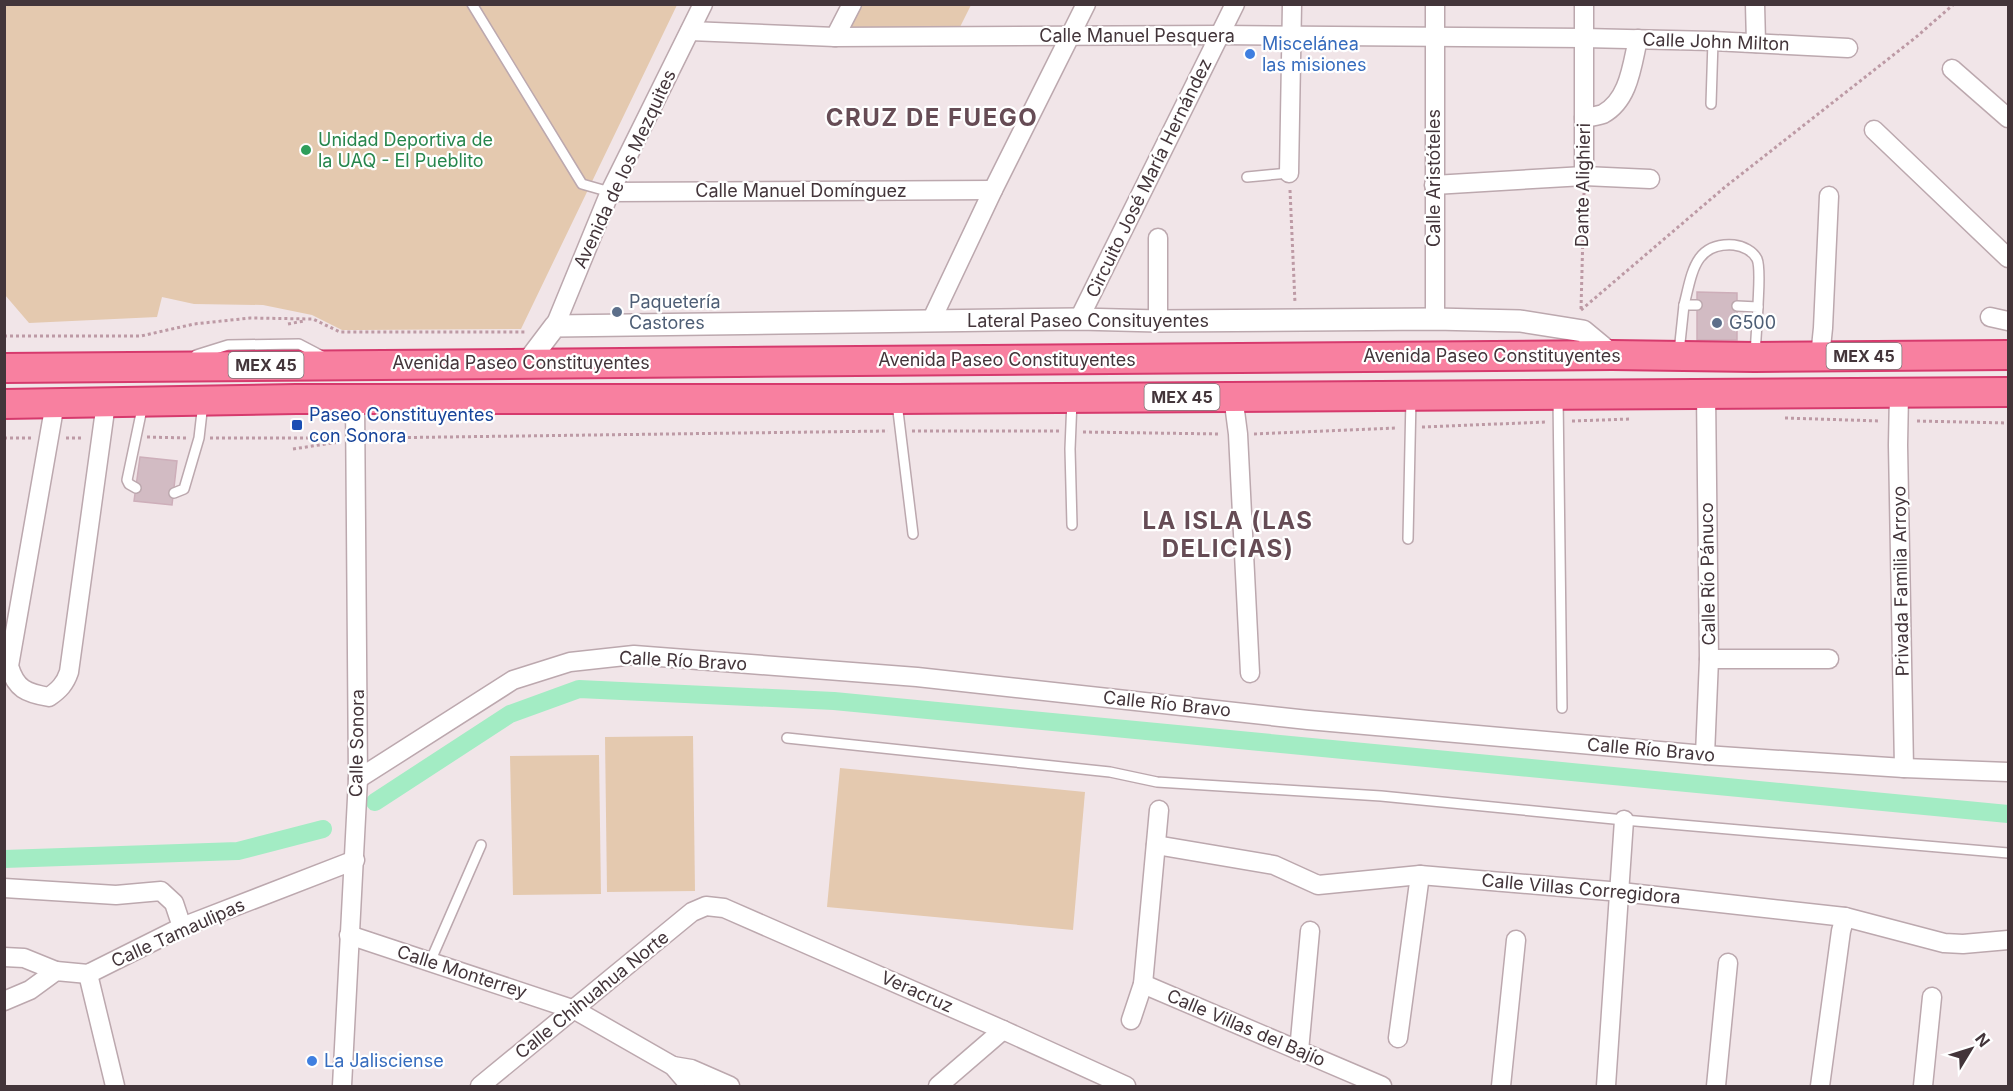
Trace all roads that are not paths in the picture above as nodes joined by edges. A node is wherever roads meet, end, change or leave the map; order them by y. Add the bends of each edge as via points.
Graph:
1 (472, 4) edge
2 (703, 4) edge
3 (852, 4) edge
4 (1086, 4) edge
5 (1235, 4) edge
6 (1292, 4) edge
7 (1435, 4) edge
8 (1584, 4) edge
9 (1755, 4) edge
10 (690, 32) junction
11 (1220, 35) junction
12 (1071, 36) junction
13 (1434, 36) junction
14 (836, 37) junction
15 (1291, 37) junction
16 (1584, 38) junction
17 (1638, 39) junction
18 (1713, 41) junction
19 (1756, 44) junction
20 (1848, 48) dead end
21 (1952, 69) dead end
22 (1711, 104) dead end
23 (1584, 118) junction
24 (2008, 118) edge
25 (1874, 130) dead end
26 (1289, 173) joint
27 (1584, 176) junction
28 (1246, 177) dead end
29 (1650, 180) dead end
30 (1434, 185) junction
31 (993, 190) junction
32 (610, 192) junction
33 (1829, 196) dead end
34 (1158, 238) dead end
35 (2008, 258) edge
36 (1684, 305) junction
37 (1697, 305) dead end
38 (1737, 306) dead end
39 (1758, 306) junction
40 (1989, 317) dead end
41 (1078, 319) junction
42 (1435, 319) junction
43 (931, 321) junction
44 (1158, 321) junction
45 (2008, 321) edge
46 (555, 326) junction
47 (1612, 355) junction
48 (2007, 355) edge
49 (1678, 356) junction
50 (1755, 357) junction
51 (1820, 357) junction
52 (527, 363) junction
53 (4, 368) edge
54 (2008, 392) edge
55 (1706, 393) junction
56 (1411, 395) junction
57 (1233, 396) junction
58 (1072, 397) junction
59 (897, 399) junction
60 (355, 400) junction
61 (204, 401) junction
62 (143, 402) junction
63 (55, 403) junction
64 (106, 403) junction
65 (4, 404) edge
66 (1898, 407) junction
67 (1558, 408) junction
68 (136, 488) dead end
69 (174, 493) dead end
70 (1072, 525) dead end
71 (913, 534) dead end
72 (1408, 539) dead end
73 (1709, 659) junction
74 (1829, 659) dead end
75 (1250, 673) dead end
76 (1562, 708) dead end
77 (787, 738) dead end
78 (1705, 755) junction
79 (1904, 768) junction
80 (2008, 772) edge
81 (357, 786) junction
82 (1159, 810) dead end
83 (1624, 820) junction
84 (481, 844) dead end
85 (1156, 845) junction
86 (355, 853) junction
87 (2008, 853) edge
88 (1420, 875) junction
89 (4, 888) edge
90 (1621, 892) junction
91 (706, 906) joint
92 (1845, 917) junction
93 (182, 927) junction
94 (1310, 931) dead end
95 (350, 935) junction
96 (1516, 940) dead end
97 (2008, 940) edge
98 (4, 957) edge
99 (430, 962) junction
100 (1728, 963) dead end
101 (56, 971) junction
102 (88, 974) junction
103 (1143, 984) junction
104 (1932, 997) dead end
105 (4, 1001) edge
106 (575, 1010) junction
107 (1131, 1020) dead end
108 (1003, 1030) junction
109 (1398, 1038) dead end
110 (1299, 1051) junction
111 (673, 1066) junction
112 (115, 1086) edge
113 (342, 1086) edge
114 (480, 1086) edge
115 (696, 1086) edge
116 (730, 1086) edge
117 (938, 1086) edge
118 (1126, 1086) edge
119 (1382, 1086) edge
120 (1501, 1086) edge
121 (1606, 1086) edge
122 (1716, 1086) edge
123 (1820, 1086) edge
124 (1923, 1086) edge

1 - 32 lane via 582,184
2 - 10 street, Avenida de los Mezquites
3 - 14 street
4 - 12 street
5 - 11 street, Circuito José María Hernández
6 - 15 street
7 - 13 street, Calle Aristóteles
8 - 16 street, Dante Alighieri
9 - 19 street
10 - 14 street, Calle Manuel Pesquera
10 - 32 street, Avenida de los Mezquites
11 - 12 street, Calle Manuel Pesquera
11 - 15 street, Calle Manuel Pesquera
11 - 41 street, Circuito José María Hernández
12 - 14 street, Calle Manuel Pesquera
12 - 31 street
13 - 15 street, Calle Manuel Pesquera
13 - 16 street, Calle Manuel Pesquera
13 - 30 street, Calle Aristóteles
15 - 26 street
16 - 17 street, Calle John Milton
16 - 23 street, Dante Alighieri
17 - 18 street, Calle John Milton
17 - 23 street via 1627,85 1618,101 1602,114
18 - 19 street, Calle John Milton
18 - 22 lane
19 - 20 street, Calle John Milton
21 - 24 street
23 - 27 street, Dante Alighieri
25 - 35 street
26 - 28 lane
27 - 29 street
27 - 30 street
30 - 42 street, Calle Aristóteles
31 - 32 street, Calle Manuel Domínguez
31 - 43 street
32 - 46 street, Avenida de los Mezquites
33 - 51 street
34 - 44 street
36 - 37 lane
36 - 39 lane via 1693,267 1706,250 1721,244 1741,245 1758,261
36 - 49 lane
38 - 39 lane
39 - 50 lane
40 - 45 street
41 - 43 street, Lateral Paseo Consituyentes
41 - 44 street, Lateral Paseo Consituyentes
42 - 44 street, Lateral Paseo Consituyentes
42 - 47 street, Lateral Paseo Consituyentes via 1520,321 1583,332
43 - 46 street, Lateral Paseo Consituyentes
46 - 52 street, Avenida de los Mezquites
47 - 49 highway, Avenida Paseo Constituyentes / MEX 45
47 - 52 highway, Avenida Paseo Constituyentes / MEX 45
48 - 51 highway, Avenida Paseo Constituyentes / MEX 45
49 - 50 highway, Avenida Paseo Constituyentes / MEX 45
50 - 51 highway, Avenida Paseo Constituyentes / MEX 45
52 - 53 highway, Avenida Paseo Constituyentes / MEX 45
54 - 66 highway, Avenida Paseo Constituyentes / MEX 45
55 - 66 highway, Avenida Paseo Constituyentes / MEX 45
55 - 67 highway, Avenida Paseo Constituyentes / MEX 45
55 - 73 street, Calle Río Pánuco
56 - 57 highway, Avenida Paseo Constituyentes / MEX 45
56 - 67 highway, Avenida Paseo Constituyentes / MEX 45
56 - 72 lane
57 - 58 highway, Avenida Paseo Constituyentes / MEX 45
57 - 75 street
58 - 59 highway, Avenida Paseo Constituyentes / MEX 45
58 - 70 lane
59 - 60 highway, Avenida Paseo Constituyentes / MEX 45
59 - 71 lane
60 - 61 highway, Avenida Paseo Constituyentes / MEX 45
60 - 81 street, Calle Sonora
61 - 62 highway, Avenida Paseo Constituyentes / MEX 45
61 - 69 lane via 200,438 184,489
62 - 64 highway, Avenida Paseo Constituyentes / MEX 45
62 - 68 lane via 127,480
63 - 64 highway, Avenida Paseo Constituyentes / MEX 45
63 - 64 street via 9,666 12,676 29,693 49,697 59,691 69,672
63 - 65 highway, Avenida Paseo Constituyentes / MEX 45
66 - 79 street, Privada Familia Arroyo
67 - 76 lane
73 - 74 street
73 - 78 street, Calle Río Pánuco
77 - 83 lane via 1110,772 1158,782 1381,796
78 - 79 street, Calle Río Bravo
78 - 81 street, Calle Río Bravo via 1308,720 917,677 634,655 570,662 513,680
79 - 80 street, Calle Río Bravo
81 - 86 street, Calle Sonora
82 - 85 street
83 - 87 lane
83 - 90 street
84 - 99 lane
85 - 88 street, Calle Villas Corregidora via 1274,865 1318,885
85 - 103 street
86 - 93 street, Calle Tamaulipas
86 - 95 street, Calle Sonora
88 - 90 street, Calle Villas Corregidora
88 - 109 street
89 - 93 street via 116,895 161,891 174,903
90 - 92 street, Calle Villas Corregidora
90 - 121 street
91 - 106 street, Calle Chihuahua Norte via 692,912
91 - 108 street, Veracruz via 724,908
92 - 97 street, Calle Villas Corregidora via 1944,943
92 - 123 street
93 - 102 street, Calle Tamaulipas
94 - 110 street
95 - 99 street, Calle Monterrey
95 - 113 street, Calle Sonora
96 - 120 street
98 - 101 street via 24,958
99 - 106 street, Calle Monterrey
100 - 122 street
101 - 102 street, Calle Tamaulipas
101 - 105 street via 30,990
102 - 112 street
103 - 107 street
103 - 110 street, Calle Villas del Bajío
104 - 124 street
106 - 111 street, Calle Monterrey
106 - 114 street, Calle Chihuahua Norte
108 - 117 street
108 - 118 street, Veracruz
110 - 119 street, Calle Villas del Bajío
111 - 115 street
111 - 116 street via 691,1069

